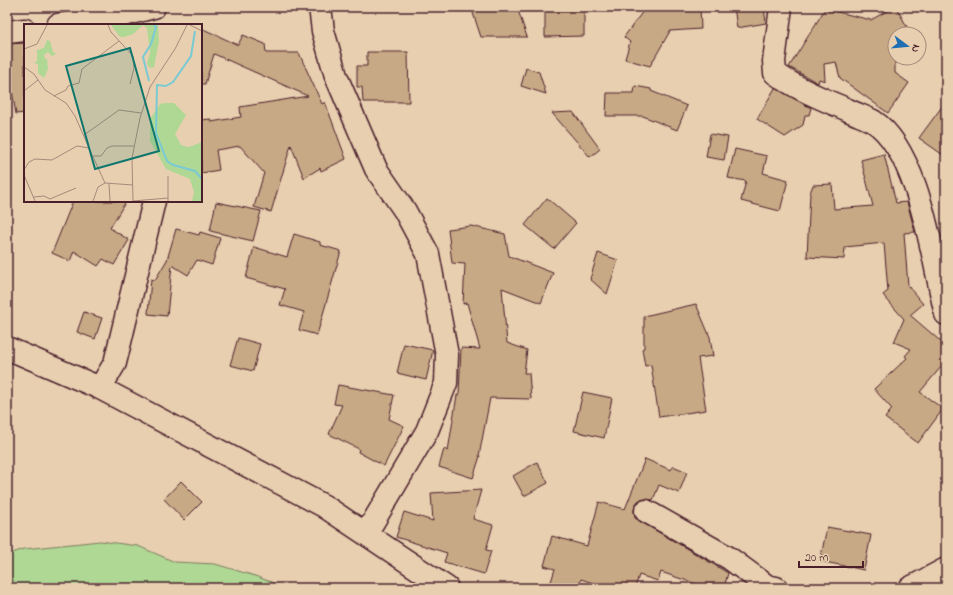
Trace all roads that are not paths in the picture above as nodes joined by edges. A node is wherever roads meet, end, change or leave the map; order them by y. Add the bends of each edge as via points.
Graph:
1 (154, 7) edge
2 (320, 7) edge
3 (781, 7) edge
4 (116, 21) edge
5 (72, 24) edge
6 (24, 30) edge
7 (7, 32) edge
8 (154, 202) edge
9 (946, 314) edge
10 (7, 348) edge
11 (100, 388) junction
12 (646, 511) dead end
13 (366, 534) junction
14 (946, 569) edge
15 (447, 588) edge
16 (776, 588) edge
17 (910, 588) edge

1 - 4 street
2 - 13 street via 323,31 336,76 376,169 405,211 428,254 447,355 446,383 427,431
3 - 9 street via 774,61 775,73 791,85 872,121 889,133 905,163 927,222
4 - 5 street
6 - 7 street
8 - 11 street via 115,363
10 - 11 street
11 - 13 street via 324,506
12 - 16 street via 729,558 767,586
13 - 15 street
14 - 17 street

